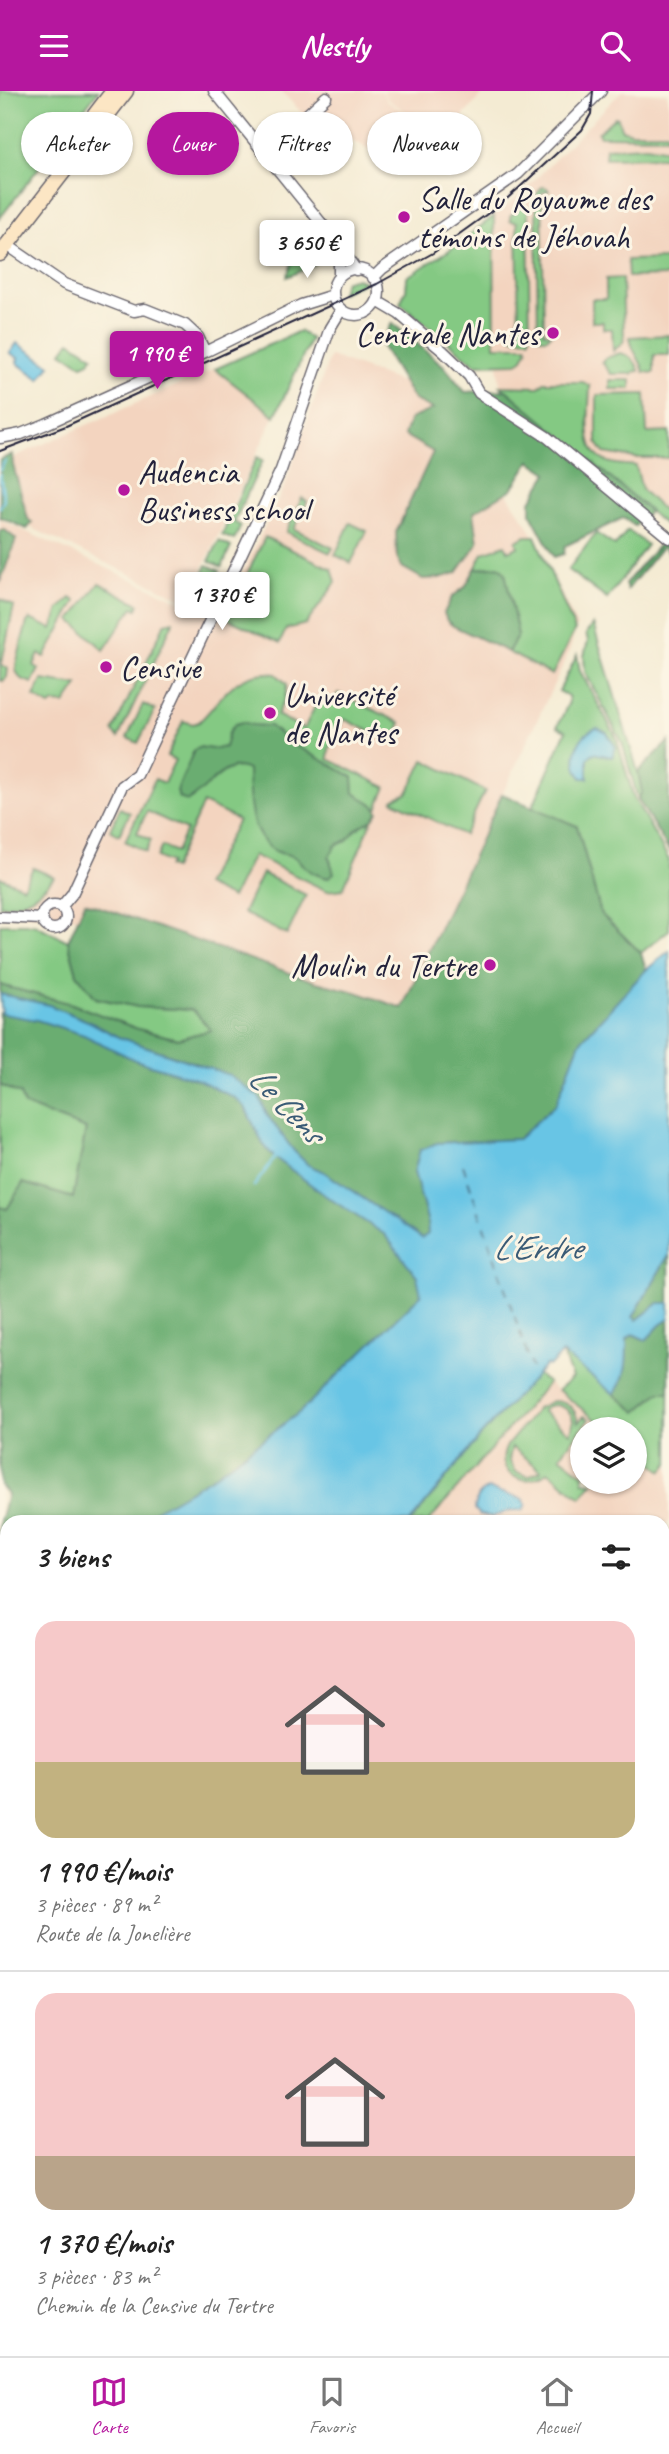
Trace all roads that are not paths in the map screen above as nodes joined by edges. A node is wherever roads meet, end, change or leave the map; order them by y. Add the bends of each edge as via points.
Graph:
1 (113, 91) edge
2 (126, 91) edge
3 (214, 91) edge
4 (601, 91) edge
5 (326, 97) dead end
6 (310, 112) edge
7 (253, 138) edge
8 (282, 175) edge
9 (332, 239) junction
10 (2, 247) edge
11 (365, 273) junction
12 (335, 286) junction
13 (377, 301) junction
14 (341, 310) junction
15 (205, 352) junction
16 (0, 437) edge
17 (669, 538) edge
18 (61, 907) junction
19 (0, 917) edge
20 (42, 919) junction

1 - 10 main road
2 - 10 main road
3 - 7 street
4 - 11 street via 518,174 382,269
5 - 6 street
8 - 9 street
9 - 11 street
9 - 12 street via 339,264
10 - 15 street via 64,284 190,328
11 - 12 street via 348,271
11 - 13 street via 378,290
12 - 14 street
12 - 15 street
13 - 14 street via 363,314
13 - 17 street via 443,351 469,376 478,393 547,437
14 - 18 street via 330,328 281,470 137,775 122,786 70,898
15 - 16 street via 46,424
18 - 20 street via 47,907
18 - 20 street via 66,917 61,927 50,929
19 - 20 street

